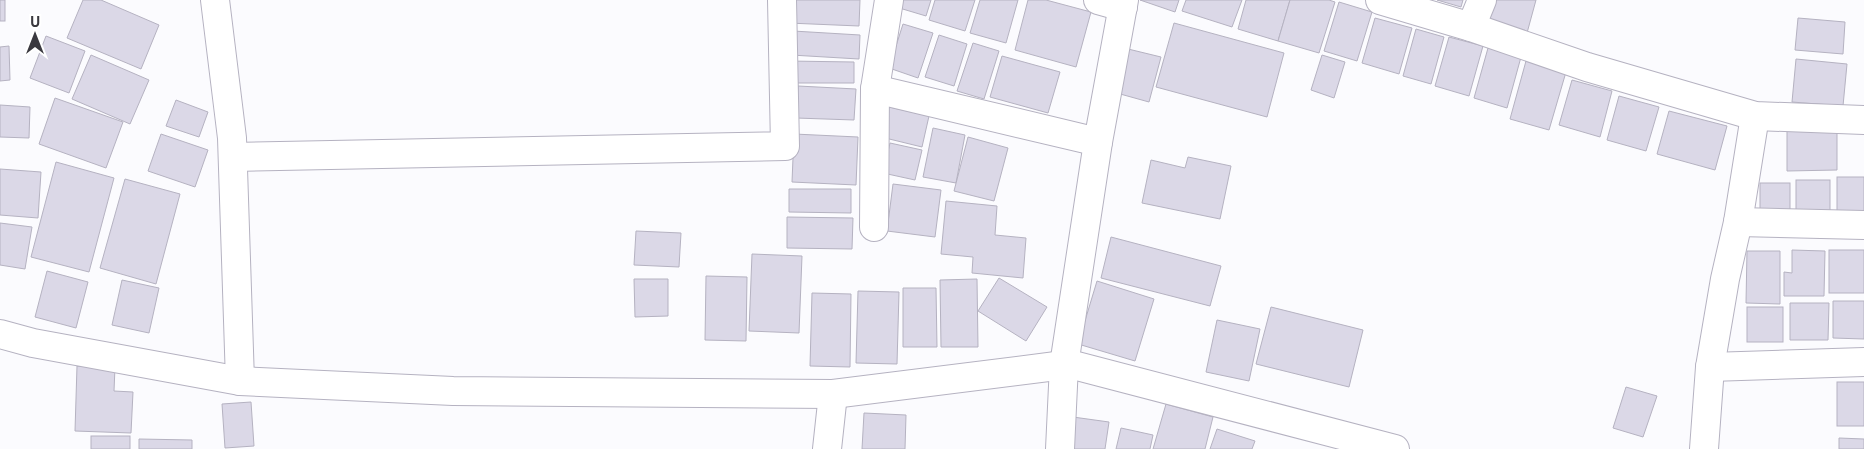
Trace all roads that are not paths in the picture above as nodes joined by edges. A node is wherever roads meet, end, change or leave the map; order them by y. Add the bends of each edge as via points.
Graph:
1 (215, 0) edge
2 (223, 0) edge
3 (782, 0) edge
4 (889, 0) edge
5 (1380, 0) edge
6 (1482, 0) edge
7 (1115, 2) edge
8 (1471, 27) junction
9 (875, 89) junction
10 (1755, 116) junction
11 (1864, 120) edge
12 (1098, 142) junction
13 (233, 157) junction
14 (1738, 222) junction
15 (1864, 225) edge
16 (874, 227) dead end
17 (0, 334) edge
18 (1864, 362) edge
19 (1064, 365) junction
20 (1710, 367) junction
21 (240, 381) junction
22 (833, 394) junction
23 (826, 449) edge
24 (1060, 449) edge
25 (1395, 449) edge
26 (1704, 449) edge

1 - 2 street
1 - 13 street
3 - 13 street via 785,146
4 - 9 street
5 - 8 street
6 - 8 street
7 - 12 street
8 - 10 street via 1587,67
9 - 12 street
9 - 16 street
10 - 11 street
10 - 14 street
12 - 19 street
13 - 21 street
14 - 15 street
14 - 20 street
17 - 21 street
18 - 20 street
19 - 22 street
19 - 24 street
19 - 25 street
20 - 26 street
21 - 22 street via 454,391
22 - 23 street

